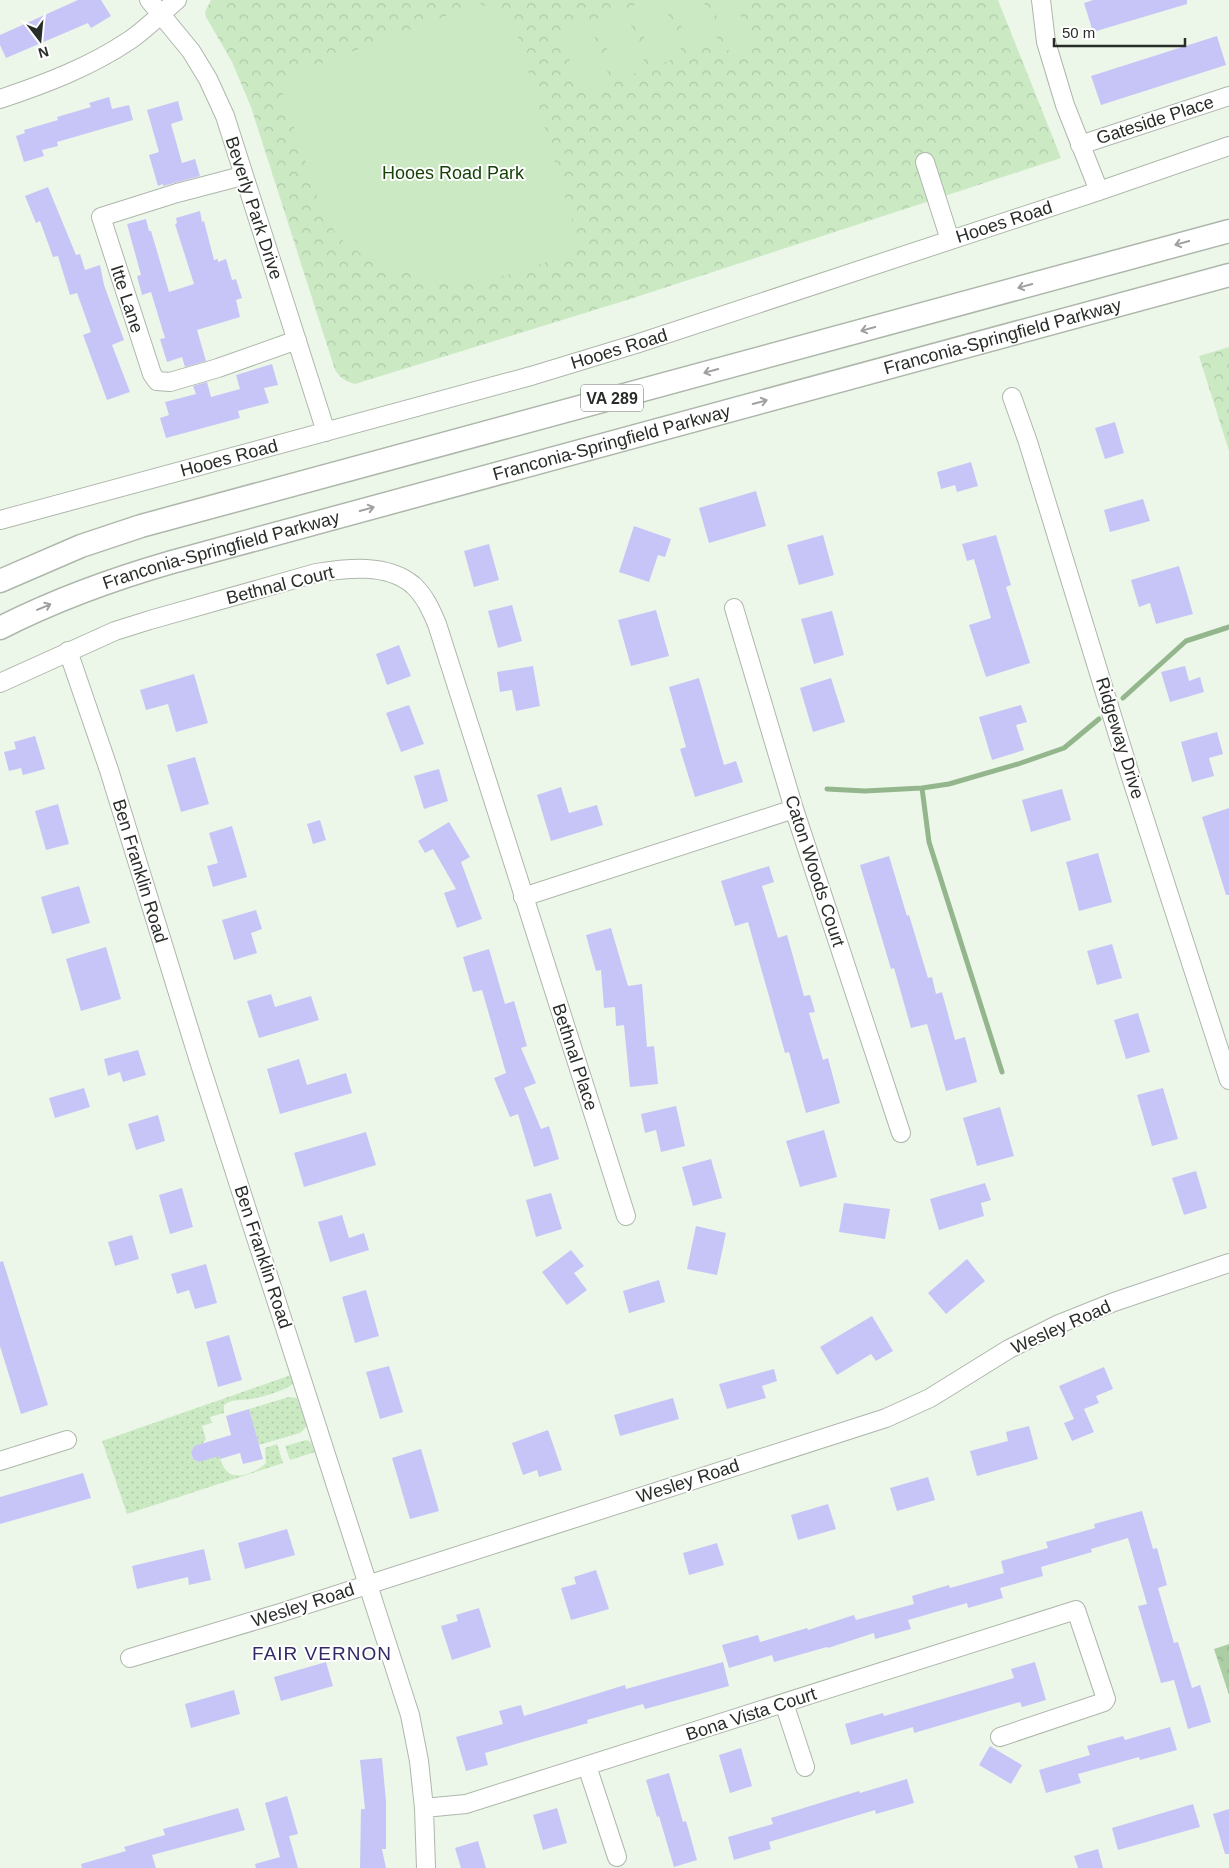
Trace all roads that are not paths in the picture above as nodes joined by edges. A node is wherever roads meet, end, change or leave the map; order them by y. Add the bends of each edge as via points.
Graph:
1 (149, 0) edge
2 (177, 0) edge
3 (1042, 0) edge
4 (161, 14) junction
5 (1229, 96) edge
6 (0, 99) edge
7 (1080, 144) junction
8 (1229, 146) edge
9 (925, 162) dead end
10 (242, 176) junction
11 (1099, 191) junction
12 (1229, 231) edge
13 (950, 240) junction
14 (1229, 274) edge
15 (297, 340) junction
16 (1012, 396) dead end
17 (326, 432) junction
18 (0, 520) edge
19 (0, 581) edge
20 (734, 608) dead end
21 (0, 628) edge
22 (68, 652) junction
23 (0, 683) edge
24 (467, 718) joint
25 (794, 809) junction
26 (523, 896) junction
27 (1229, 1080) edge
28 (901, 1133) dead end
29 (626, 1216) dead end
30 (1229, 1263) edge
31 (67, 1440) dead end
32 (0, 1461) edge
33 (367, 1584) junction
34 (130, 1658) dead end
35 (784, 1703) junction
36 (1000, 1738) dead end
37 (587, 1766) junction
38 (805, 1767) dead end
39 (424, 1808) junction
40 (617, 1857) dead end
41 (426, 1868) edge

1 - 4 street, Beverly Park Drive
2 - 4 street
3 - 7 street via 1046,42 1064,105
4 - 6 street via 130,40 81,68
4 - 10 street, Beverly Park Drive via 191,51 208,79 224,116
5 - 7 street, Gateside Place
7 - 11 street
8 - 11 street, Hooes Road
9 - 13 street
10 - 15 street, Beverly Park Drive
10 - 15 street, Itte Lane via 101,217 152,374 157,381 170,382
11 - 13 street, Hooes Road
12 -> 19 main road, VA 289 via 141,526 81,546
13 - 17 street, Hooes Road via 628,347
21 -> 14 main road, Franconia-Springfield Parkway / VA 289 via 83,591 172,562
15 - 17 street, Beverly Park Drive
16 - 27 street, Ridgeway Drive
17 - 18 street, Hooes Road
20 - 25 street, Caton Woods Court
22 - 23 street, Bethnal Court
22 - 24 street, Bethnal Court via 114,631 316,573 362,569 386,572 413,586 427,602
22 - 33 street, Ben Franklin Road via 109,770
24 - 26 street, Bethnal Place
25 - 26 street
25 - 28 street, Caton Woods Court
26 - 29 street, Bethnal Place
30 - 33 street, Wesley Road via 1059,1324 1009,1349 930,1398 886,1418
31 - 32 street
33 - 34 street, Wesley Road
33 - 39 street, Ben Franklin Road via 410,1715
35 - 36 street, Bona Vista Court via 1076,1610 1106,1699 1102,1704
35 - 37 street, Bona Vista Court
35 - 38 street
37 - 39 street, Bona Vista Court via 466,1804
37 - 40 street
39 - 41 street, Ben Franklin Road

